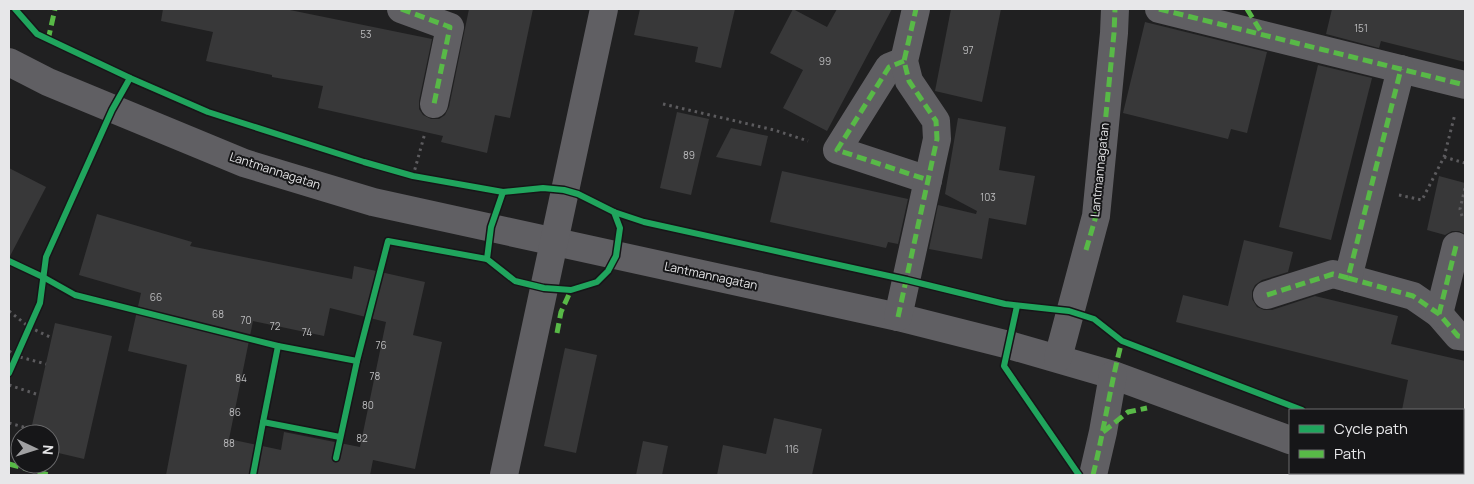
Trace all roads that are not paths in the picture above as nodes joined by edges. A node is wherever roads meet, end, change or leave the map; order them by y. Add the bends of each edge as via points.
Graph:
1 (401, 9) edge
2 (604, 9) edge
3 (916, 9) edge
4 (1115, 9) edge
5 (1159, 9) edge
6 (1247, 9) edge
7 (1263, 35) junction
8 (9, 62) edge
9 (904, 62) junction
10 (1401, 69) junction
11 (1464, 85) edge
12 (434, 104) road end
13 (928, 180) junction
14 (554, 241) junction
15 (1456, 246) dead end
16 (1348, 278) junction
17 (1267, 295) dead end
18 (1439, 314) junction
19 (898, 317) junction
20 (1465, 337) edge
21 (1058, 358) junction
22 (1113, 375) junction
23 (1289, 440) edge
24 (504, 475) edge
25 (1094, 475) edge

1 - 12 street via 450,27
2 - 14 street
3 - 9 street
4 - 21 street, Lantmannagatan via 1096,216
5 - 7 street
6 - 7 street
7 - 10 street
8 - 14 street, Lantmannagatan via 48,82 244,163 373,202
9 - 13 street via 909,81 936,121 937,139
9 - 13 street via 889,67 837,150
10 - 11 street
10 - 16 street
13 - 19 street
14 - 19 street, Lantmannagatan
14 - 24 street
15 - 18 street
16 - 17 street via 1333,274
16 - 18 street via 1413,296
18 - 20 street via 1458,336
19 - 21 street, Lantmannagatan
21 - 22 street, Lantmannagatan
22 - 23 street, Lantmannagatan
22 - 25 street

